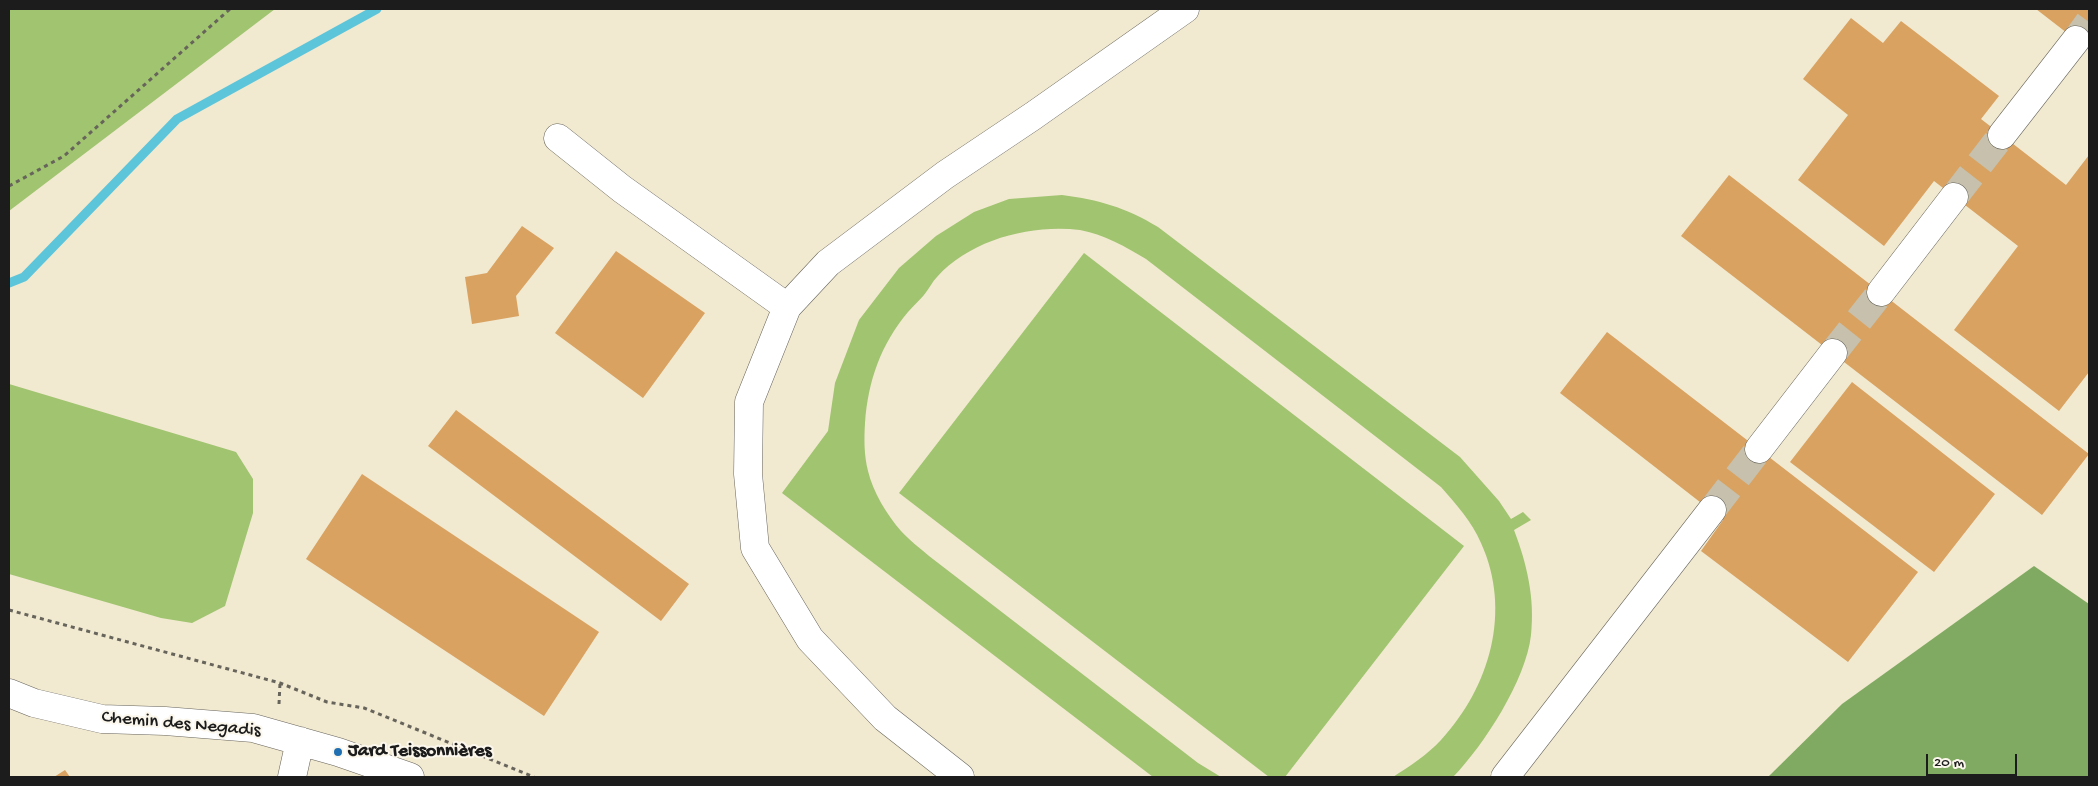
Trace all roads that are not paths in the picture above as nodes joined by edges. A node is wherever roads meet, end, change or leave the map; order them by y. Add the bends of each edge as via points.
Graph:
1 (1185, 9) edge
2 (2076, 40) tunnel mouth
3 (2002, 135) tunnel mouth
4 (558, 138) dead end
5 (1954, 196) tunnel mouth
6 (1880, 292) tunnel mouth
7 (787, 307) junction
8 (1833, 353) tunnel mouth
9 (1759, 449) tunnel mouth
10 (1712, 510) tunnel mouth
11 (9, 693) edge
12 (300, 741) junction
13 (292, 777) edge
14 (410, 777) edge
15 (960, 777) edge
16 (1505, 777) edge

1 - 7 street via 938,181 828,263
2 - 3 street
4 - 7 street via 622,189
5 - 6 street
7 - 15 street via 749,402 748,474 755,548 810,640 885,718
8 - 9 street
10 - 16 street
11 - 12 street, Chemin des Negadis via 34,704 102,719 253,728
12 - 13 street
12 - 14 street, Chemin des Negadis

